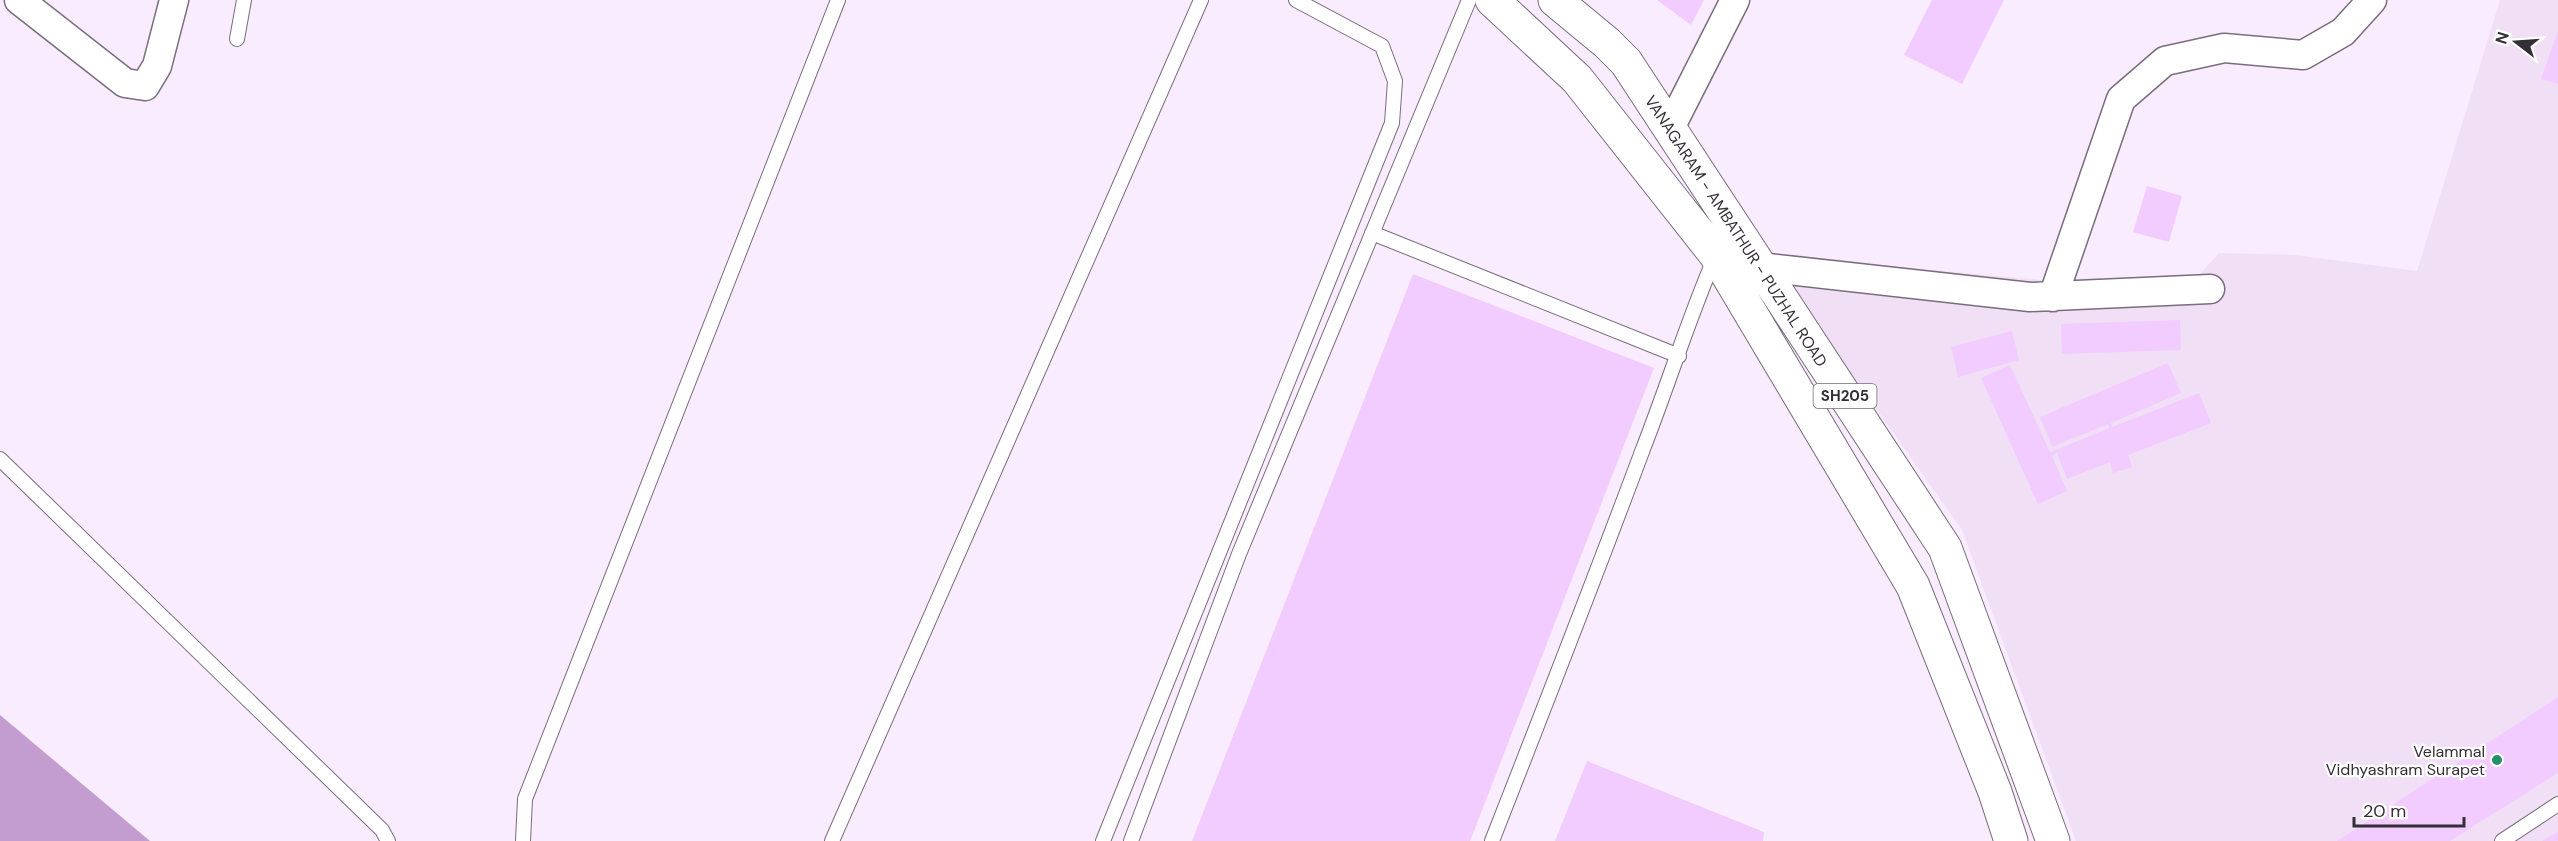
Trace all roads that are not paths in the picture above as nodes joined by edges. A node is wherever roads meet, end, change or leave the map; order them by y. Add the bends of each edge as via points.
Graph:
1 (18, 0) edge
2 (174, 0) edge
3 (244, 0) edge
4 (838, 0) edge
5 (1201, 0) edge
6 (1296, 0) edge
7 (1468, 0) edge
8 (1492, 0) edge
9 (1554, 0) edge
10 (1735, 0) edge
11 (2372, 0) edge
12 (237, 39) dead end
13 (1669, 130) junction
14 (1372, 233) junction
15 (1716, 255) junction
16 (1760, 267) junction
17 (2210, 289) dead end
18 (2053, 297) junction
19 (1678, 356) junction
20 (0, 459) edge
21 (2558, 804) edge
22 (388, 841) edge
23 (523, 841) edge
24 (831, 841) edge
25 (1103, 841) edge
26 (1131, 841) edge
27 (1492, 841) edge
28 (2010, 841) edge
29 (2053, 841) edge
30 (2503, 841) edge

1 - 2 street via 125,83 145,86 157,66
3 - 12 lane
4 - 23 lane via 525,799
5 - 24 lane
6 - 25 lane via 1382,46 1395,81 1392,123
7 - 14 lane
8 - 15 main road via 1577,79
9 - 13 main road, VANAGARAM - AMBATHUR - PUZHAL ROAD / SH205 via 1626,62
10 - 13 street
11 - 18 street via 2343,32 2303,55 2224,48 2165,61 2121,99
13 - 16 main road, VANAGARAM - AMBATHUR - PUZHAL ROAD / SH205
14 - 19 lane
14 - 26 lane via 1239,554
15 - 19 lane
15 - 28 main road via 1913,586 1995,792
16 - 18 street
16 - 29 main road, VANAGARAM - AMBATHUR - PUZHAL ROAD / SH205 via 1945,548
17 - 18 street
19 - 27 lane
20 - 22 lane via 382,830
21 - 30 lane

